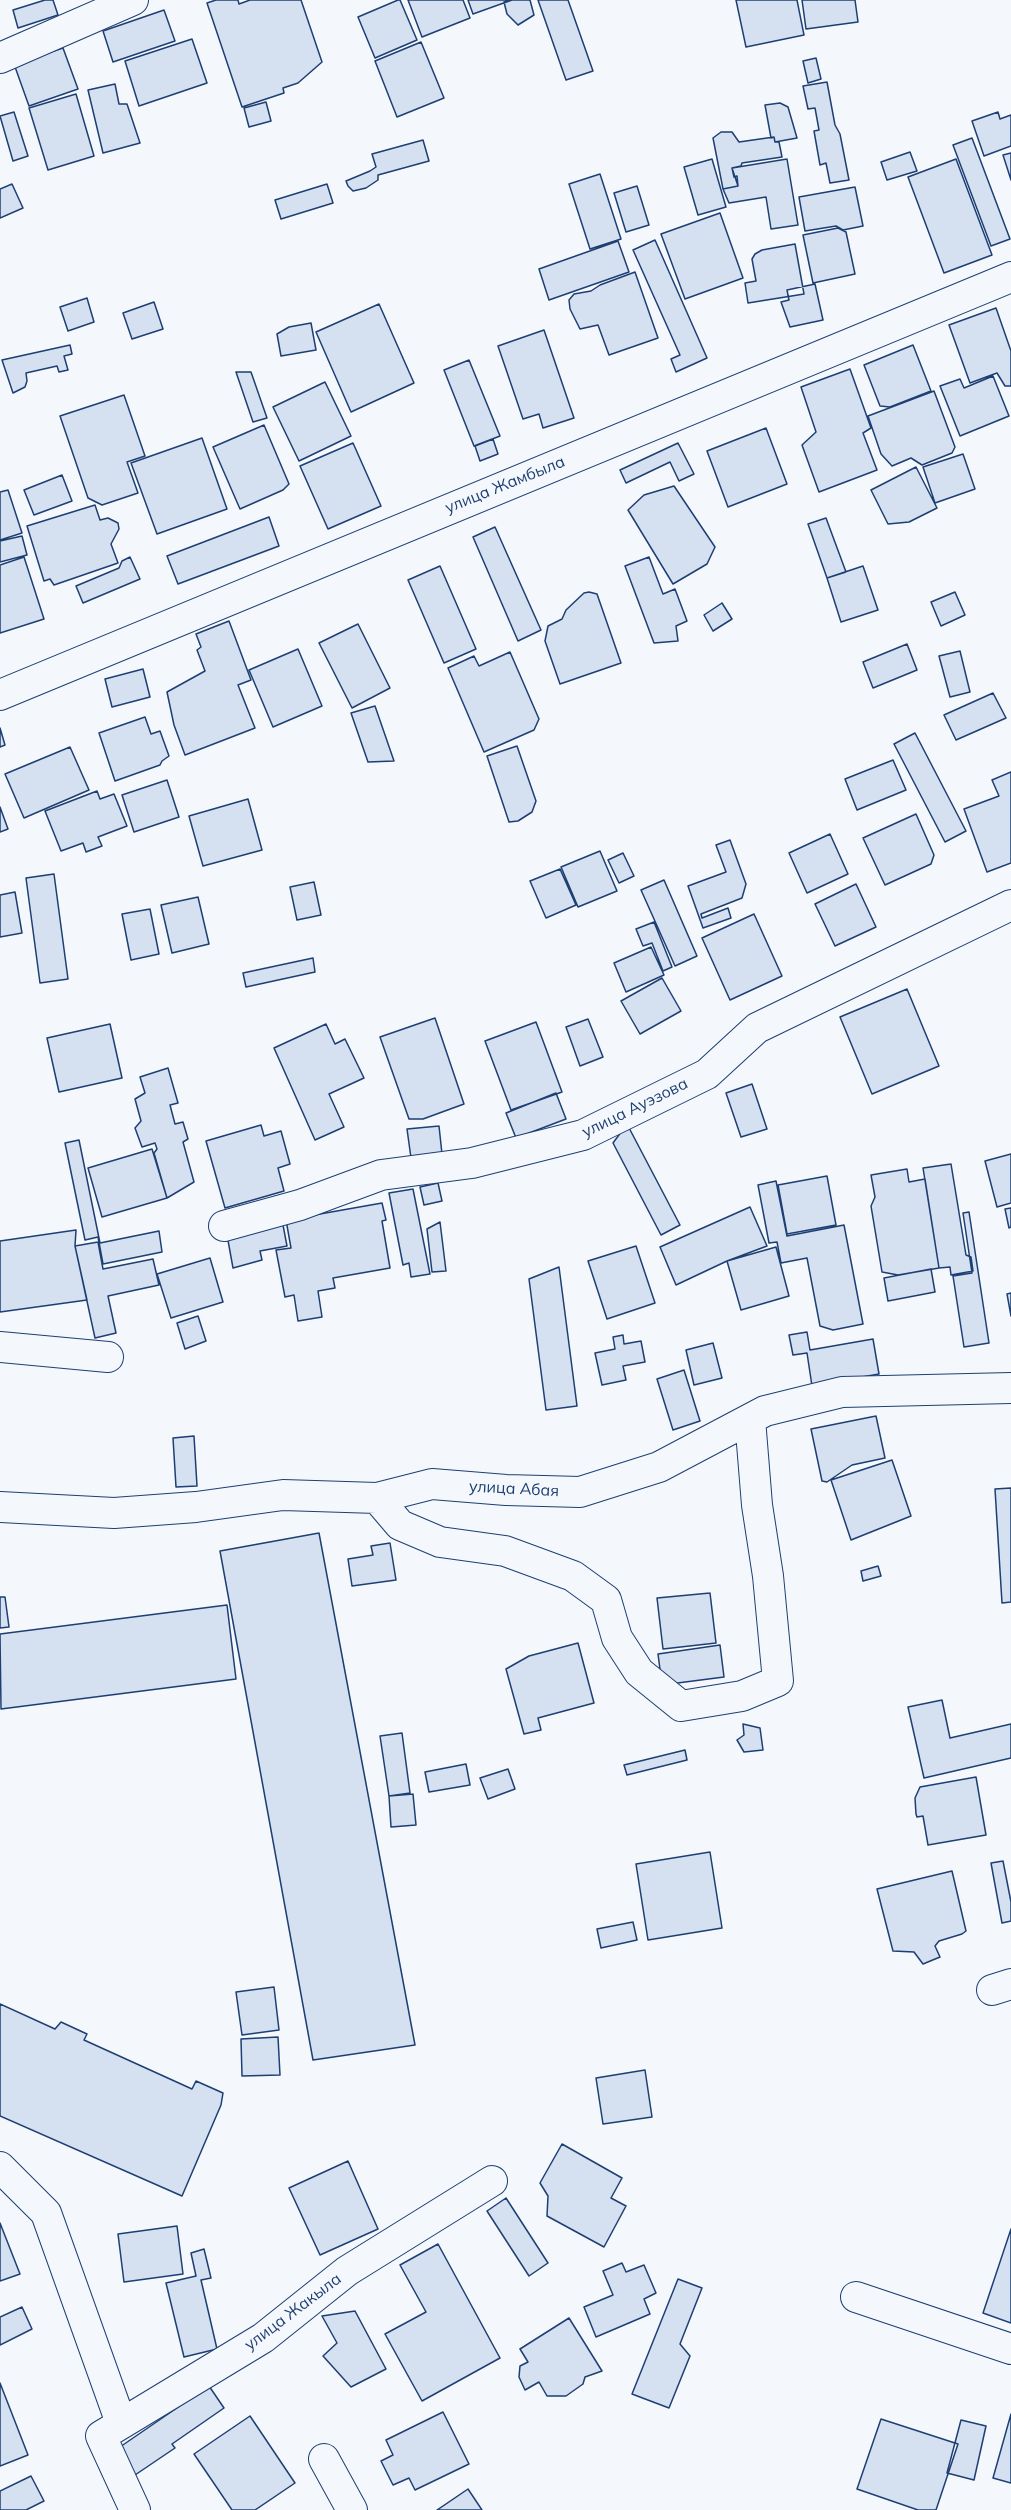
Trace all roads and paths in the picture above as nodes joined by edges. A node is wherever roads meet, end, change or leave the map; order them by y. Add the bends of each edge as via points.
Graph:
1 (133, 0) edge
2 (0, 58) edge
3 (1011, 276) edge
4 (0, 695) edge
5 (1011, 905) edge
6 (224, 1226) dead end
7 (0, 1347) edge
8 (108, 1357) dead end
9 (1011, 1388) edge
10 (750, 1419) junction
11 (377, 1498) junction
12 (0, 1507) edge
13 (0, 2167) edge
14 (492, 2181) dead end
15 (856, 2297) dead end
16 (1011, 2349) edge
17 (121, 2423) junction
18 (324, 2459) dead end
19 (135, 2510) edge
20 (352, 2510) edge

1 - 2 street
3 - 4 street, улица Жамбыла
5 - 6 street, улица Ауэзова via 758,1028 707,1074 583,1135 472,1163 381,1175 300,1205
7 - 8 street
9 - 10 street, улица Абая via 842,1392 765,1411
10 - 11 street, улица Абая via 659,1467 580,1492 432,1484
10 - 11 street via 778,1681 742,1696 681,1706 639,1672 617,1638 606,1600 573,1576 505,1551 440,1542 400,1525
11 - 12 street, улица Абая via 284,1495 114,1513
13 - 17 street via 46,2213
14 - 17 street, улица Жакыла via 347,2271 263,2338
15 - 16 street
17 - 19 street, улица Жакыла via 101,2436
18 - 20 street

